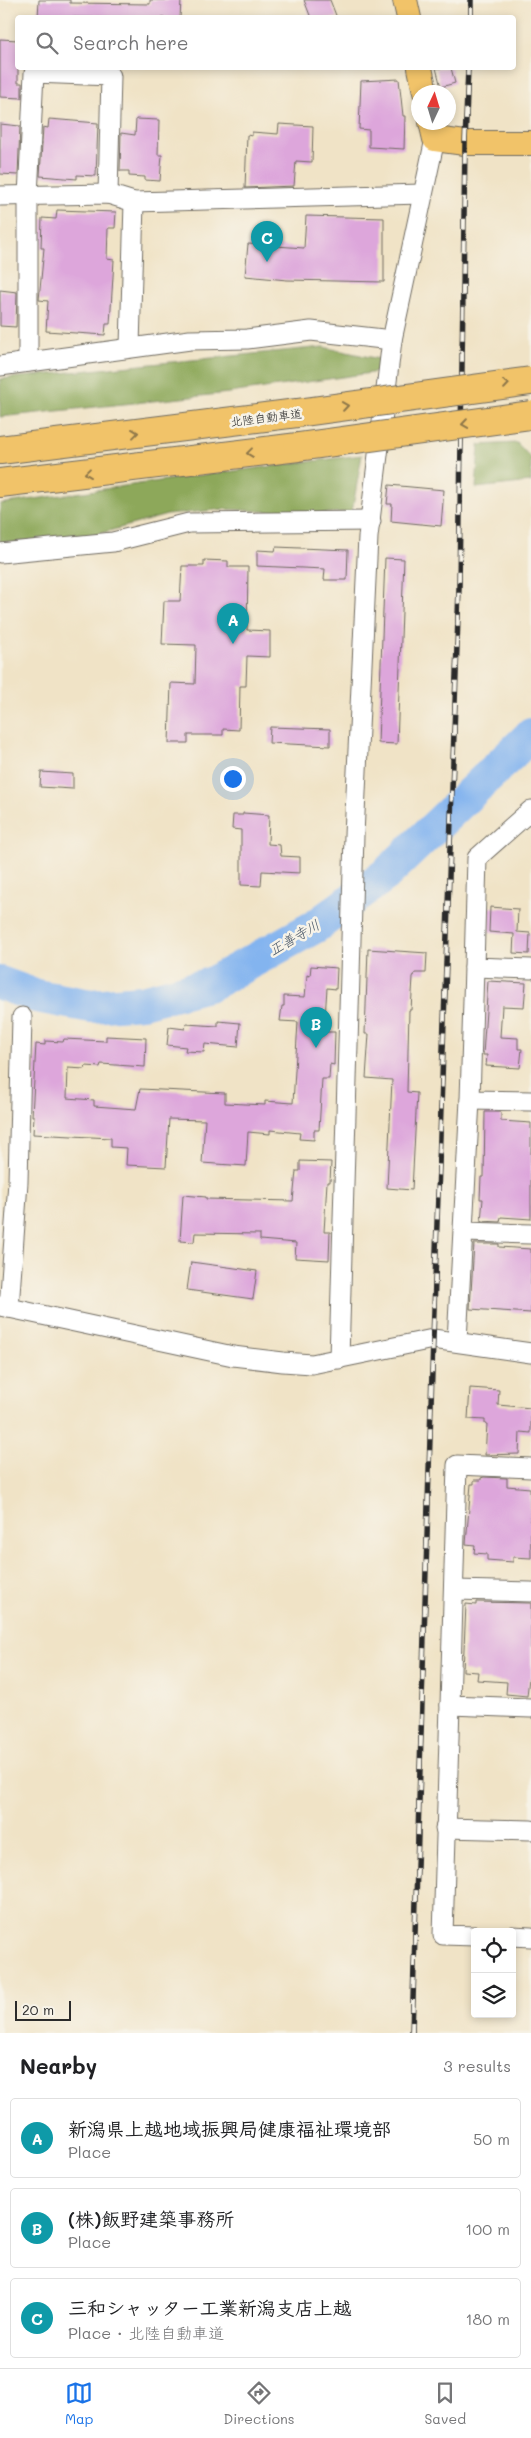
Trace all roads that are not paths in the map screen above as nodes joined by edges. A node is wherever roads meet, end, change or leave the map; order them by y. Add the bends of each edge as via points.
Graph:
1 (405, 0) edge
2 (408, 15) edge
3 (420, 70) edge
4 (424, 85) edge
5 (433, 131) edge
6 (531, 143) edge
7 (108, 194) junction
8 (422, 194) junction
9 (0, 196) edge
10 (28, 196) junction
11 (134, 202) junction
12 (392, 340) junction
13 (130, 348) junction
14 (28, 362) junction
15 (0, 366) edge
16 (531, 381) edge
17 (531, 416) edge
18 (0, 450) edge
19 (0, 483) edge
20 (371, 521) junction
21 (0, 553) edge
22 (531, 810) edge
23 (474, 967) junction
24 (531, 969) edge
25 (22, 1017) dead end
26 (470, 1100) junction
27 (531, 1101) edge
28 (464, 1232) junction
29 (531, 1234) edge
30 (5, 1307) edge
31 (457, 1341) junction
32 (531, 1353) edge
33 (338, 1359) junction
34 (531, 1468) edge
35 (455, 1590) junction
36 (531, 1592) edge
37 (450, 1705) junction
38 (531, 1708) edge
39 (446, 1828) junction
40 (531, 1830) edge
41 (471, 1936) edge
42 (516, 1936) edge
43 (531, 1937) edge

1 - 2 main road
3 - 4 main road
5 - 6 main road via 465,144
5 - 8 street
7 - 10 street
7 - 10 street via 111,76 34,73
7 - 11 street
8 - 11 street
8 - 12 street
9 - 10 street
10 - 14 street
11 - 13 street
12 - 13 street via 311,331
12 - 20 street
13 - 14 street
14 - 15 street
18 -> 16 highway, 北陸自動車道, bridge
17 -> 19 highway, bridge
20 - 21 street via 189,523 112,542
20 - 33 street via 354,835
22 - 23 street via 477,858
23 - 24 street
23 - 26 street
25 - 30 street via 18,1182
26 - 27 street
26 - 28 street
28 - 29 street
28 - 31 street
30 - 33 street via 234,1356 312,1364
31 - 32 street
31 - 33 street via 432,1339
34 - 35 street via 457,1465
35 - 36 street
35 - 37 street
37 - 38 street
37 - 39 street
39 - 40 street
39 - 41 street via 443,1935
42 - 43 street

